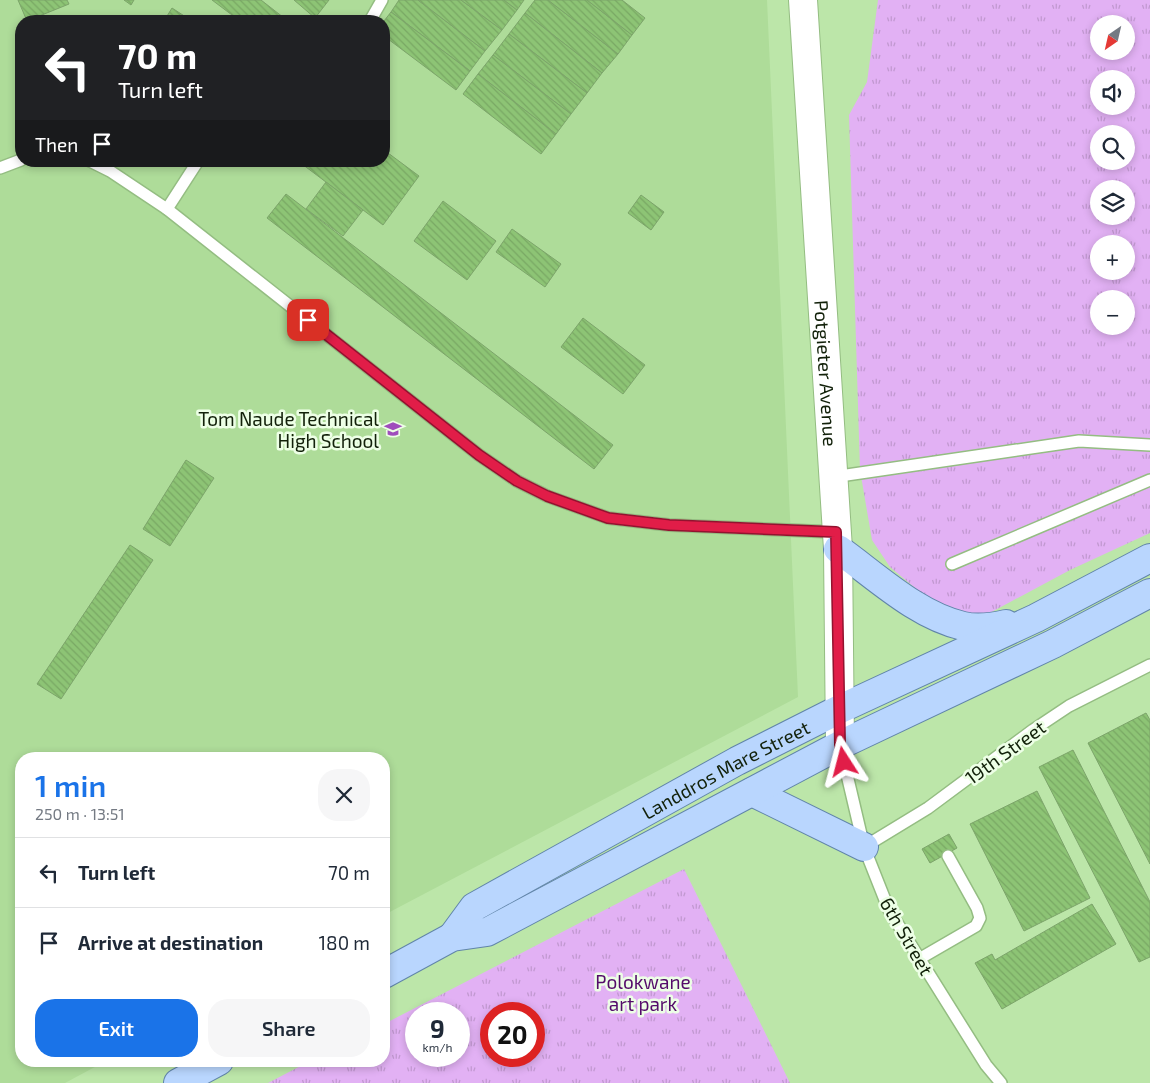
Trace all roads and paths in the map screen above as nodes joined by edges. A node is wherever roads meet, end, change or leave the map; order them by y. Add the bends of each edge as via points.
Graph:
1 (382, 0) edge
2 (803, 0) edge
3 (373, 15) edge
4 (15, 162) edge
5 (102, 167) edge
6 (194, 167) edge
7 (0, 168) edge
8 (167, 209) junction
9 (1150, 445) edge
10 (833, 477) junction
11 (1150, 480) edge
12 (837, 541) junction
13 (1150, 558) edge
14 (952, 564) dead end
15 (1150, 593) edge
16 (1036, 618) junction
17 (1150, 665) edge
18 (840, 709) junction
19 (840, 745) junction
20 (752, 792) junction
21 (864, 847) junction
22 (948, 856) dead end
23 (452, 937) junction
24 (919, 959) junction
25 (390, 971) edge
26 (208, 1067) edge
27 (178, 1083) edge
28 (1001, 1083) edge

1 - 3 lane
2 - 10 street, Potgieter Avenue
4 - 7 lane
5 - 8 lane
6 - 8 lane
8 - 12 lane via 479,455 517,481 547,496 608,518
9 - 10 lane via 1079,441
10 - 12 street, Potgieter Avenue
11 - 14 lane
12 - 16 main road via 910,601 938,617 962,626 999,626
12 - 18 street, Potgieter Avenue
13 - 16 main road, Landdros Mare Street
15 - 19 main road, Landdros Mare Street via 1053,644
16 - 18 main road, Landdros Mare Street
17 - 21 lane, 19th Street via 1069,706 928,808
18 - 19 street, Potgieter Avenue
18 - 23 main road, Landdros Mare Street via 737,761 474,907
19 - 20 main road, Landdros Mare Street
19 - 21 lane, 6th Street
20 - 21 main road
20 - 23 main road, Landdros Mare Street via 487,932
21 - 24 lane, 6th Street via 889,910
22 - 24 lane via 980,918 976,926
23 - 25 main road, Landdros Mare Street
24 - 28 lane, 6th Street via 986,1065
26 - 27 main road

